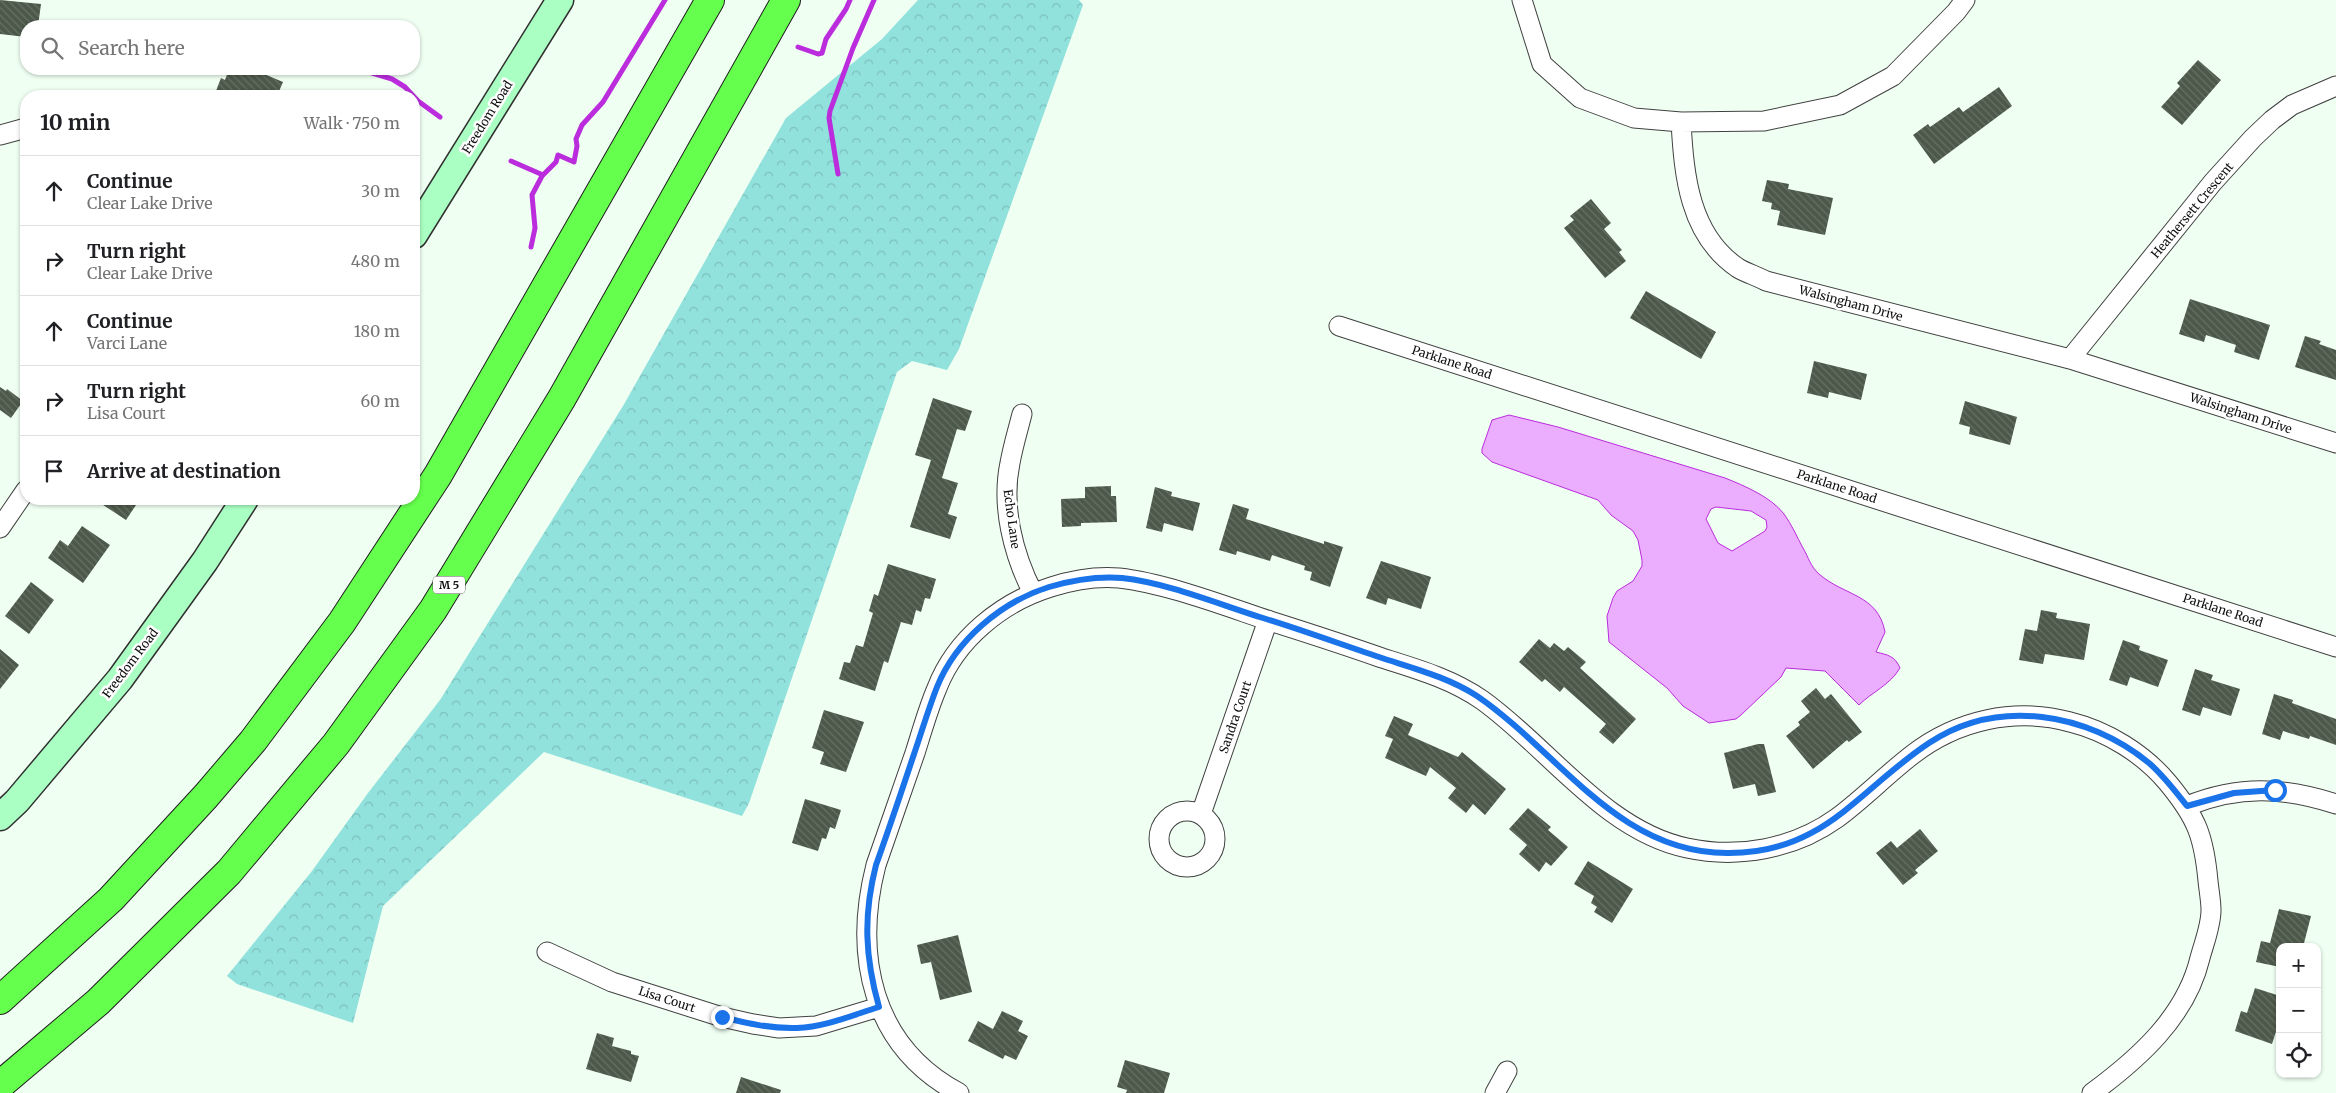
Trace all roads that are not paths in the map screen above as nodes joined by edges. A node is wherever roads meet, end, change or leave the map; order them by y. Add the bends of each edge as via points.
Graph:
1 (710, 0) edge
2 (786, 0) edge
3 (1522, 0) edge
4 (1966, 0) edge
5 (556, 1) edge
6 (2336, 86) edge
7 (1681, 122) junction
8 (20, 130) edge
9 (0, 135) edge
10 (420, 225) edge
11 (1339, 326) dead end
12 (2070, 359) junction
13 (1022, 414) dead end
14 (2336, 443) edge
15 (20, 499) edge
16 (420, 503) edge
17 (241, 505) edge
18 (419, 505) edge
19 (0, 528) edge
20 (1040, 590) junction
21 (1268, 620) junction
22 (2336, 647) edge
23 (2336, 804) edge
24 (2187, 806) junction
25 (1201, 814) dead end
26 (0, 817) edge
27 (547, 952) dead end
28 (0, 1000) edge
29 (879, 1007) junction
30 (1507, 1071) dead end
31 (0, 1086) edge
32 (959, 1093) edge
33 (1496, 1093) edge
34 (2092, 1093) edge

1 - 16 highway
2 - 31 highway, M 5 via 562,398 433,610 342,737 229,872 98,1002
3 - 7 street via 1542,64 1580,98 1634,118
4 - 7 street via 1893,76 1840,105 1764,120
5 - 10 street, Freedom Road
6 - 12 street, Heathersett Crescent via 2292,105 2253,138 2213,182
7 - 12 street, Walsingham Drive via 1686,177 1701,229 1716,249 1738,268 1766,280
8 - 9 street
11 - 22 street, Parklane Road
12 - 14 street, Walsingham Drive
13 - 20 street, Echo Lane via 1010,463 1007,501 1022,573
15 - 19 street
17 - 26 street, Freedom Road via 120,679
18 - 28 highway via 342,622 253,742 111,899
20 - 21 street via 1088,578 1136,580
20 - 29 street via 1006,607 973,634 952,659 938,686 869,894 867,950
21 - 24 street via 1440,677 1463,688 1502,716 1624,822 1650,836 1693,850 1739,853 1799,839 1837,818 1934,739 1964,726 2004,717 2041,716 2100,732 2152,766
21 - 25 street, Sandra Court
23 - 24 street via 2305,794 2275,790 2234,793
24 - 34 street via 2205,845 2211,913 2197,973 2173,1019 2124,1069
27 - 29 street, Lisa Court via 612,982 753,1024 779,1028 807,1027
29 - 32 street via 890,1031 905,1050 927,1072
30 - 33 street

